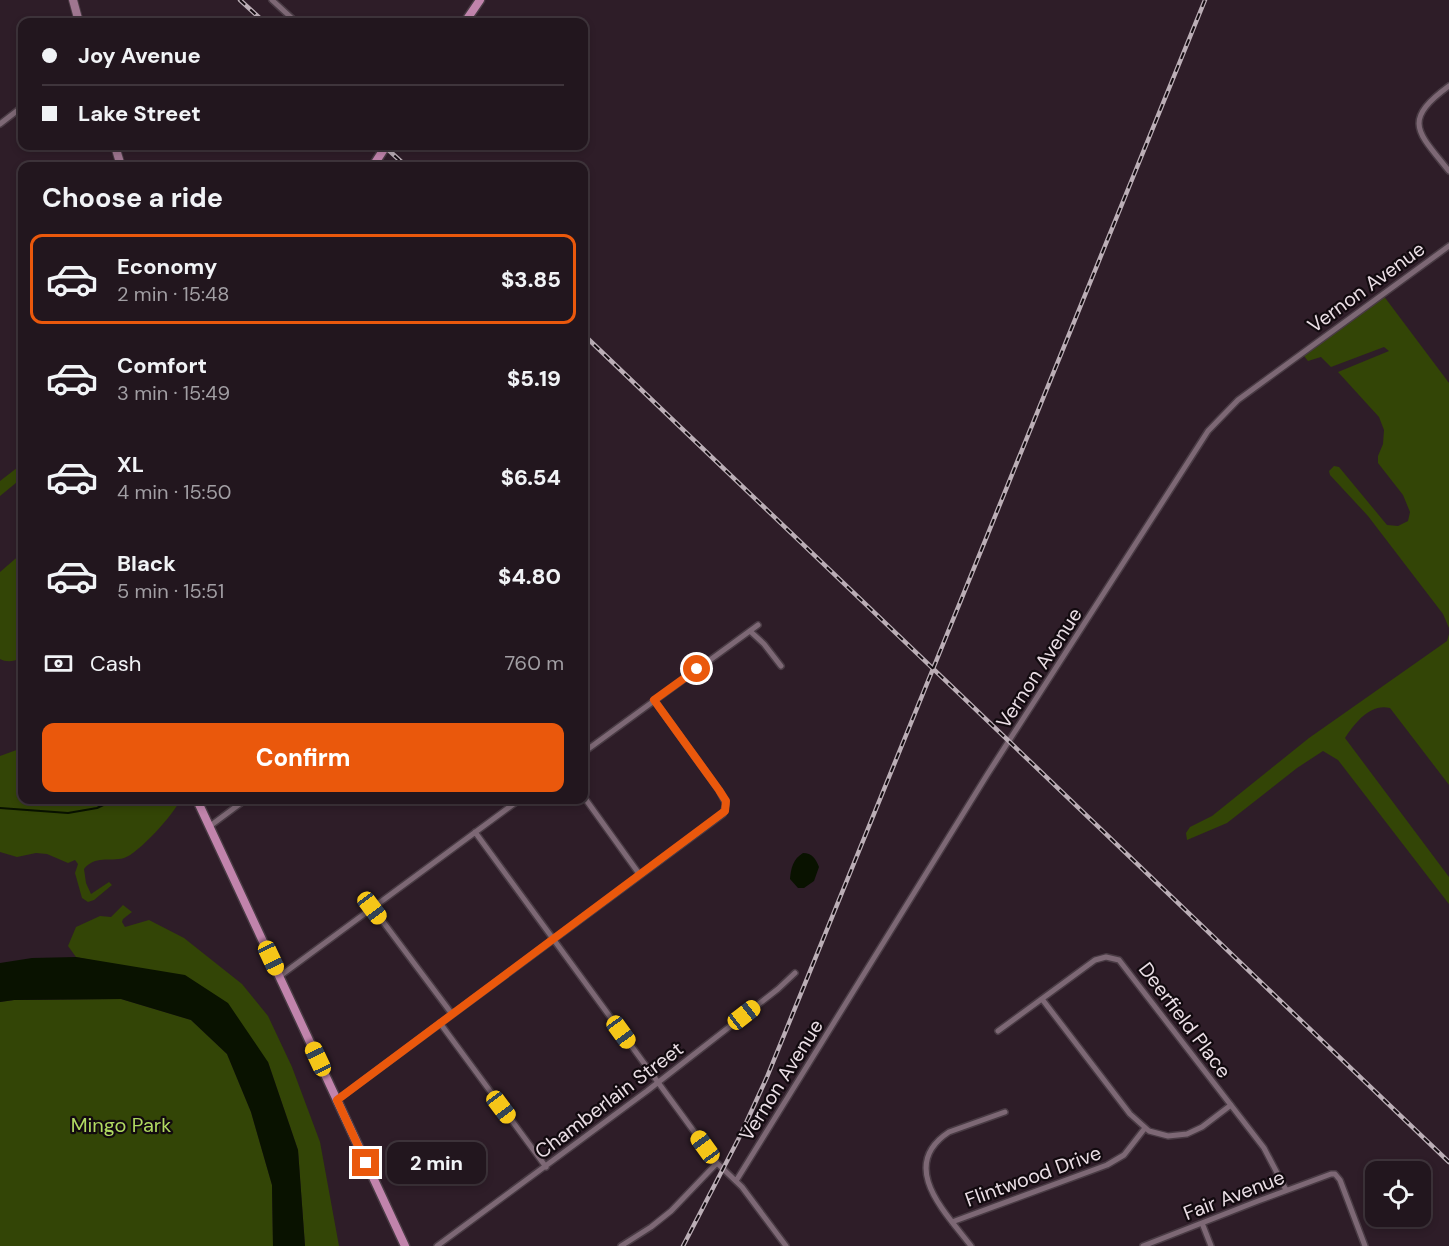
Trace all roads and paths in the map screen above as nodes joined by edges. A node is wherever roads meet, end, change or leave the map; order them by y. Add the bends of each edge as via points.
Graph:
1 (73, 0) edge
2 (272, 0) edge
3 (480, 0) edge
4 (78, 18) edge
5 (292, 18) edge
6 (468, 18) edge
7 (1449, 86) edge
8 (18, 110) edge
9 (0, 124) edge
10 (1449, 171) edge
11 (1449, 246) edge
12 (758, 625) dead end
13 (750, 631) junction
14 (781, 666) dead end
15 (654, 700) junction
16 (588, 749) edge
17 (588, 803) edge
18 (199, 804) edge
19 (239, 804) edge
20 (513, 804) edge
21 (210, 826) junction
22 (474, 832) junction
23 (640, 875) junction
24 (372, 908) junction
25 (553, 940) junction
26 (795, 973) dead end
27 (280, 976) junction
28 (1042, 999) junction
29 (452, 1014) junction
30 (440, 1023) junction
31 (998, 1031) dead end
32 (658, 1083) junction
33 (337, 1100) junction
34 (1232, 1105) junction
35 (1005, 1112) dead end
36 (1145, 1128) junction
37 (717, 1163) junction
38 (546, 1167) junction
39 (736, 1181) junction
40 (1286, 1190) junction
41 (952, 1222) junction
42 (1202, 1223) junction
43 (405, 1246) edge
44 (437, 1246) edge
45 (621, 1246) edge
46 (786, 1246) edge
47 (970, 1246) edge
48 (1143, 1246) edge
49 (1211, 1246) edge
50 (1365, 1246) edge

1 - 4 street
2 - 5 street
3 - 6 main road
7 - 10 street via 1424,106 1419,125 1425,141
8 - 9 street
11 - 39 street, Vernon Avenue via 1238,400 1208,431 987,775
12 - 13 street
13 - 14 street
13 - 15 street
15 - 16 street
15 - 23 street via 719,790 726,808
17 - 23 street
18 - 21 main road
19 - 21 street
20 - 22 street
21 - 27 main road
22 - 24 street
22 - 25 street
23 - 25 street
24 - 27 street
24 - 29 street
25 - 29 street
25 - 32 street
26 - 32 street, Chamberlain Street
27 - 33 main road
28 - 31 street, Deerfield Place
28 - 34 street, Deerfield Place via 1098,958 1119,960
28 - 36 street
29 - 30 street
30 - 33 street
30 - 38 street
32 - 37 street
32 - 38 street, Chamberlain Street
33 - 43 main road
34 - 36 street via 1202,1127 1183,1135 1162,1135
34 - 40 street, Deerfield Place via 1269,1156
35 - 41 street via 949,1132 930,1153 926,1171 929,1188
36 - 41 street, Flintwood Drive via 1124,1155 1107,1165
37 - 39 street
37 - 45 street via 671,1211
38 - 44 street, Chamberlain Street
39 - 46 street
40 - 42 street, Fair Avenue
40 - 50 street, Fair Avenue via 1331,1174 1337,1176
41 - 47 street
42 - 48 street, Fair Avenue
42 - 49 street

